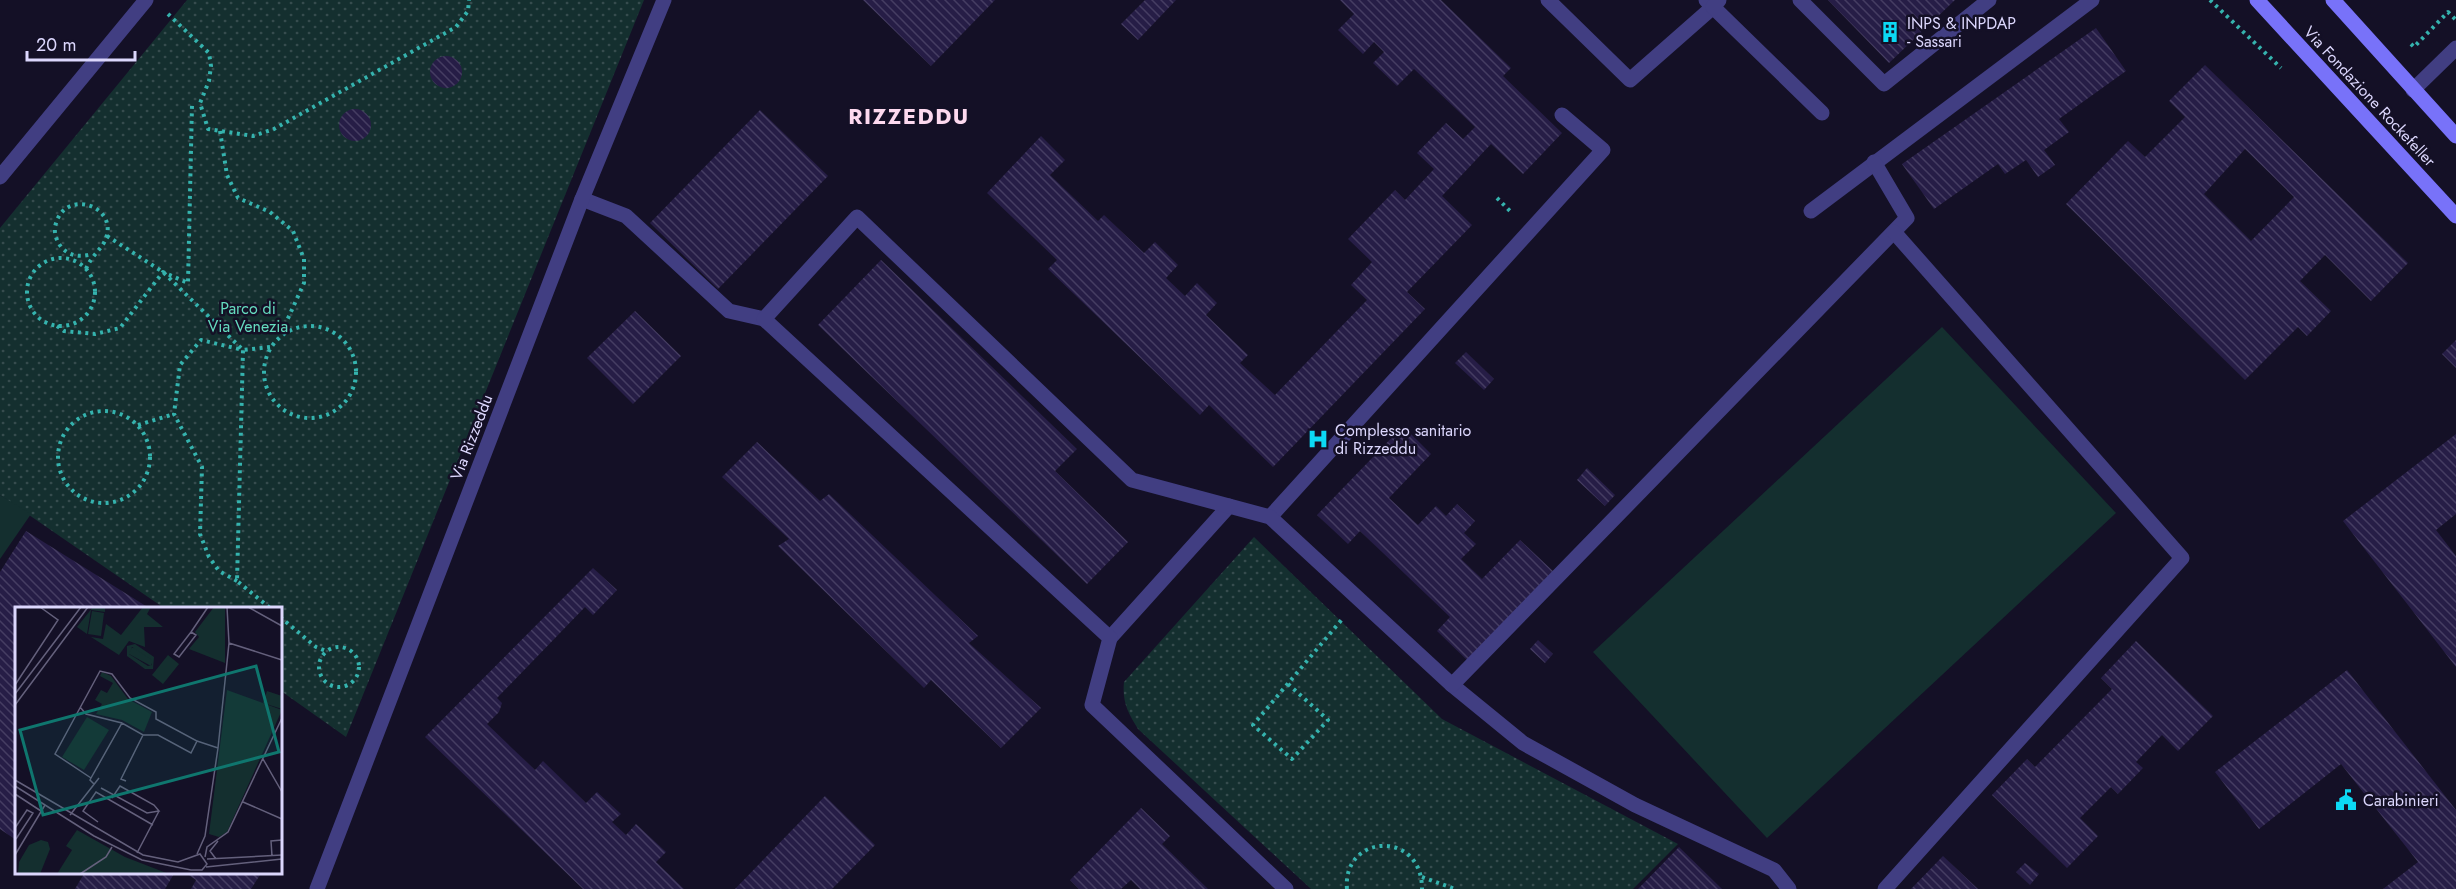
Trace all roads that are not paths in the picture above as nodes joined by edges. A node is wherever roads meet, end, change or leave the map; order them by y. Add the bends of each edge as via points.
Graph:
1 (146, 0) edge
2 (664, 0) edge
3 (1548, 0) edge
4 (1800, 0) edge
5 (1989, 0) edge
6 (2092, 0) edge
7 (2257, 0) edge
8 (2332, 0) edge
9 (1713, 2) edge
10 (2456, 48) edge
11 (2413, 90) junction
12 (1822, 113) dead end
13 (1562, 115) dead end
14 (2456, 136) edge
15 (1874, 162) junction
16 (0, 177) edge
17 (582, 199) junction
18 (1811, 211) dead end
19 (2456, 216) edge
20 (1894, 232) junction
21 (764, 319) junction
22 (1229, 506) junction
23 (1270, 517) junction
24 (1110, 638) junction
25 (1452, 685) junction
26 (317, 889) edge
27 (1286, 889) edge
28 (1789, 889) edge
29 (1885, 889) edge

1 - 16 street
2 - 17 street, Via Rizzeddu
3 - 9 street via 1630,80
4 - 5 street via 1884,84
6 - 15 street
7 - 19 main road, Via Fondazione Rockefeller
8 - 11 main road
9 - 12 street
10 - 11 street
11 - 14 main road
13 - 23 street via 1603,150
15 - 18 street
15 - 20 street via 1907,218
17 - 21 street via 626,216 729,311
17 - 26 street, Via Rizzeddu
20 - 25 street
20 - 29 street via 2182,558
21 - 22 street via 857,218 1132,480
21 - 24 street
22 - 23 street
22 - 24 street
23 - 25 street
24 - 27 street via 1092,705
25 - 28 street via 1523,743 1635,805 1774,870

